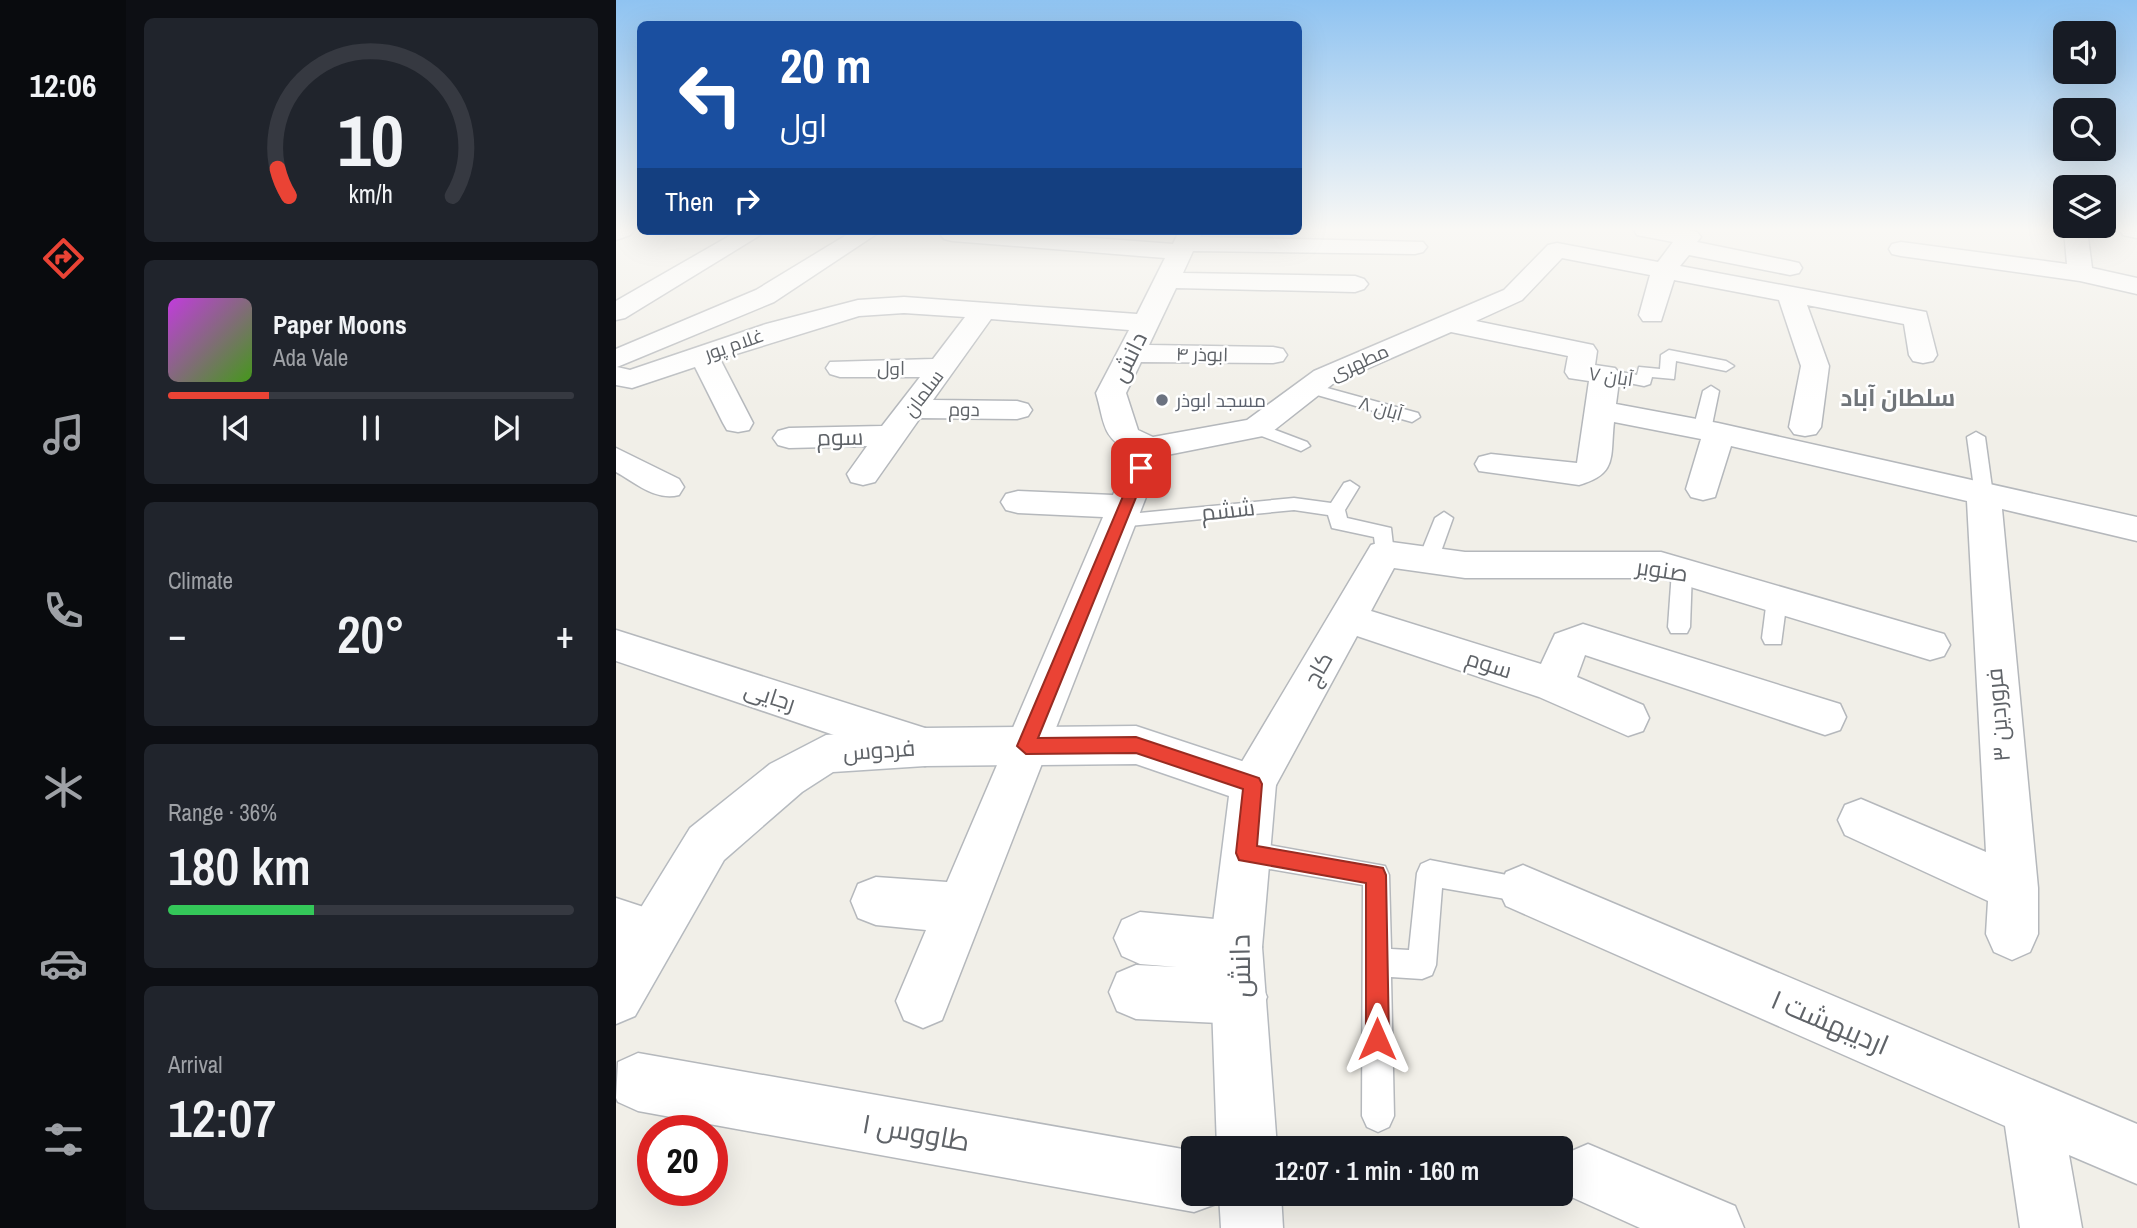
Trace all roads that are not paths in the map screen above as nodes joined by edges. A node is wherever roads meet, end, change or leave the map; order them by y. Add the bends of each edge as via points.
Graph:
1 (658, 287) edge
2 (779, 287) edge
3 (1164, 287) edge
4 (1521, 287) edge
5 (1659, 287) edge
6 (1792, 287) edge
7 (1812, 287) edge
8 (616, 312) edge
9 (983, 312) junction
10 (1652, 315) dead end
11 (1146, 323) junction
12 (1448, 323) junction
13 (1131, 353) junction
14 (703, 354) junction
15 (1273, 355) dead end
16 (1923, 355) dead end
17 (1726, 366) dead end
18 (840, 368) dead end
19 (942, 368) junction
20 (1605, 374) junction
21 (620, 377) edge
22 (1309, 388) junction
23 (1711, 391) dead end
24 (911, 409) junction
25 (1017, 410) dead end
26 (1600, 410) junction
27 (1412, 418) dead end
28 (738, 423) dead end
29 (1805, 427) dead end
30 (1257, 428) junction
31 (1710, 432) junction
32 (891, 436) junction
33 (1976, 437) dead end
34 (789, 438) dead end
35 (1301, 446) dead end
36 (1149, 448) junction
37 (1491, 464) dead end
38 (623, 471) edge
39 (863, 474) dead end
40 (1350, 487) dead end
41 (667, 488) dead end
42 (1703, 489) dead end
43 (1984, 495) junction
44 (1018, 502) dead end
45 (1336, 510) junction
46 (1122, 514) junction
47 (1444, 518) dead end
48 (2137, 529) edge
49 (1384, 554) junction
50 (1428, 560) junction
51 (1682, 571) junction
52 (1777, 599) junction
53 (1347, 618) junction
54 (1679, 627) dead end
55 (1773, 638) dead end
56 (616, 645) edge
57 (1930, 645) dead end
58 (1553, 685) junction
59 (1825, 717) dead end
60 (1628, 718) dead end
61 (1026, 746) junction
62 (925, 747) junction
63 (1253, 784) junction
64 (1861, 820) dead end
65 (1246, 853) junction
66 (1523, 889) joint
67 (876, 901) dead end
68 (960, 908) junction
69 (635, 928) edge
70 (1140, 938) dead end
71 (1377, 962) junction
72 (1238, 972) junction
73 (1136, 992) dead end
74 (616, 997) edge
75 (923, 1001) dead end
76 (639, 1082) dead end
77 (2032, 1110) junction
78 (1378, 1116) dead end
79 (1246, 1136) edge
80 (2137, 1154) edge
81 (1588, 1174) dead end
82 (1181, 1180) edge
83 (1251, 1206) edge
84 (1252, 1228) edge
85 (1713, 1228) edge
86 (2051, 1228) edge

1 - 8 street
2 - 21 street
3 - 11 street, دانش
4 - 12 street, مطهری via 1513,295
5 - 10 street
6 - 29 street via 1815,366
7 - 16 street via 1917,318
9 - 11 street, غلام پور
9 - 14 street, غلام پور via 904,305 858,307
9 - 19 street, سلمان
11 - 13 street, دانش
12 - 20 street, آبان ۷ via 1583,351 1579,372
12 - 22 street, مطهری via 1324,377
13 - 15 street, ابوذر ۴
13 - 36 street, دانش via 1111,393 1124,436
14 - 21 street, غلام پور
14 - 28 street
17 - 20 lane, آبان ۷ via 1669,355 1668,376 1645,370 1644,382
18 - 19 street, اول
19 - 24 street, سلمان
20 - 26 street
22 - 27 lane, آبان ۸
22 - 30 street, مطهری
23 - 31 lane
24 - 25 street, دوم
24 - 32 street, سلمان
26 - 31 street
26 - 37 street via 1592,469 1579,474
30 - 35 lane
30 - 36 street, مطهری
31 - 42 street
31 - 43 street
32 - 34 street, سوم
32 - 39 street, سلمان
33 - 43 lane
36 - 46 street
38 - 41 street
40 - 45 lane
43 - 48 street
43 - 64 street, فروردین ۳ via 2013,911
44 - 46 street
45 - 46 lane, ششم via 1294,504
45 - 49 lane via 1339,523 1384,534
46 - 61 street
47 - 50 lane
49 - 50 street, صنوبر
49 - 53 street, کاج
50 - 51 street, صنوبر via 1465,565 1661,565
51 - 52 street, صنوبر
51 - 54 lane
52 - 55 lane
52 - 57 street, صنوبر
53 - 58 street, سوم
53 - 63 street, کاج
56 - 62 street, رجایی
58 - 59 street via 1569,645 1583,639
58 - 60 street, سوم
61 - 62 street, فردوس
61 - 63 street, فردوس via 1136,745
61 - 68 street
62 - 69 street, فردوس via 827,754 786,778 706,844
63 - 65 street, دانش
65 - 71 lane via 1376,875
65 - 72 street, دانش
66 - 71 lane via 1430,873 1422,965
66 - 77 street, اردیبهشت ۱
67 - 68 street
68 - 75 street
69 - 74 street, فردوس
70 - 72 street
71 - 78 lane
72 - 73 street
72 - 79 street, دانش
76 - 82 street, طاووس ۱
77 - 80 street, اردیبهشت ۱
77 - 86 street
81 - 85 street
83 - 84 street

